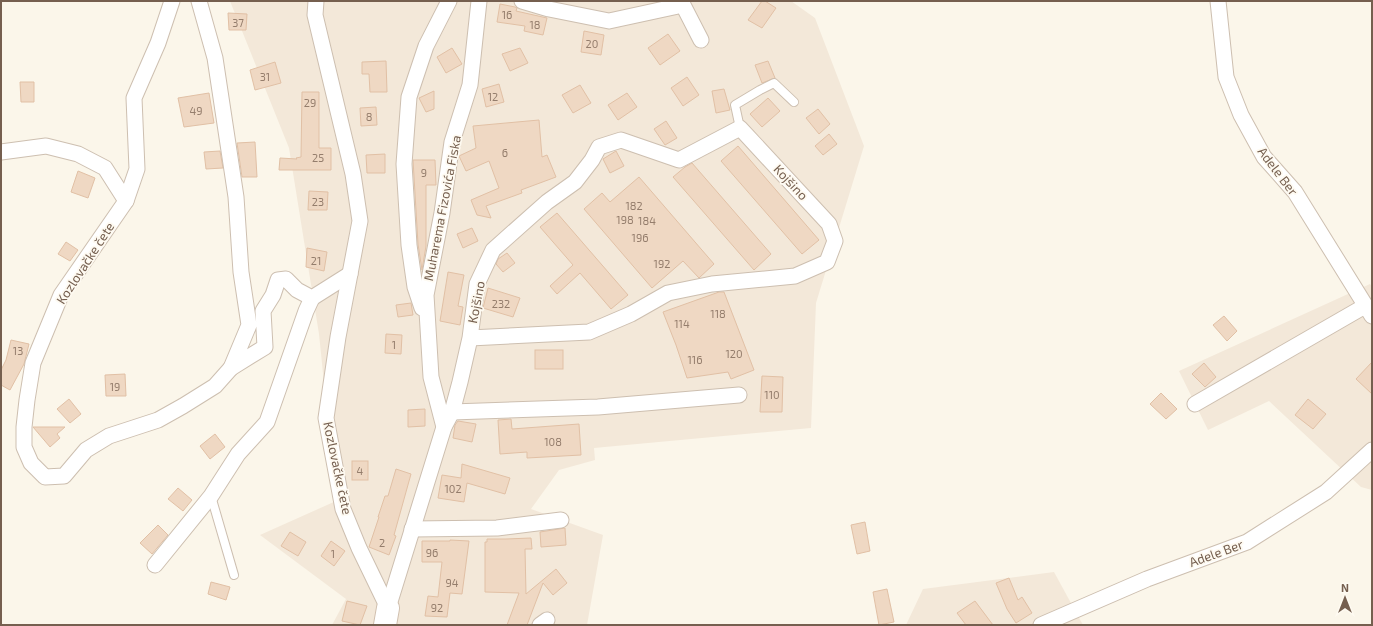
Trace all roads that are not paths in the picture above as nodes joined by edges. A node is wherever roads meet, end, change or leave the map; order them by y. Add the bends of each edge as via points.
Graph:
1 (172, 1) edge
2 (199, 1) edge
3 (316, 1) edge
4 (449, 1) edge
5 (479, 1) edge
6 (522, 1) edge
7 (1218, 1) edge
8 (701, 40) dead end
9 (794, 102) dead end
10 (740, 128) junction
11 (1, 152) edge
12 (126, 202) junction
13 (350, 274) junction
14 (312, 298) junction
15 (1369, 311) edge
16 (427, 322) junction
17 (470, 338) junction
18 (231, 368) junction
19 (739, 395) dead end
20 (1195, 404) dead end
21 (452, 412) junction
22 (444, 427) junction
23 (1372, 450) edge
24 (211, 496) junction
25 (561, 520) dead end
26 (412, 529) junction
27 (155, 565) dead end
28 (234, 575) dead end
29 (386, 616) edge
30 (1041, 625) edge

1 - 12 street, Kozlovačke čete via 158,43 134,98 137,168
2 - 18 street, Kozlovačke čete via 215,58 236,198 241,272 249,325
3 - 13 street, Kozlovačke čete via 315,15 353,174 360,221
4 - 16 street, Muharema Fizovića Fiska via 426,46 409,97 404,164 409,245 415,287
5 - 16 street, Muharema Fizovića Fiska via 470,85 452,142 442,213 426,295
6 - 8 street via 548,9 609,20 683,5
7 - 15 street, Adele Ber via 1226,77 1241,115 1264,157 1295,192
9 - 10 lane via 774,83 735,105
10 - 17 street, Kojšino via 679,160 621,140 599,147 575,182 547,202 493,250 477,284
10 - 17 street, Kojšino via 829,224 836,241 827,262 795,276 712,284 668,293 631,314 589,332
11 - 12 street via 46,146 78,154 105,168
12 - 18 street, Kozlovačke čete via 62,295 34,363 24,427 24,447 31,463 45,477 64,476 86,450 109,436 158,420 183,406 215,386
13 - 14 street
13 - 29 street, Kozlovačke čete via 326,418 344,509
14 - 18 street, Kozlovačke čete via 297,290 286,279 278,280 274,295 263,311 265,347
14 - 24 street via 267,422 238,454
15 - 20 street, Adele Ber
16 - 22 street, Muharema Fizovića Fiska via 431,377
17 - 21 street, Kojšino
19 - 21 street via 598,407
21 - 22 street, Kojšino
22 - 26 street, Kojšino
23 - 30 street, Adele Ber via 1326,492 1247,542 1147,579
24 - 27 street
24 - 28 lane
25 - 26 street via 497,528
26 - 29 street, Kojšino

